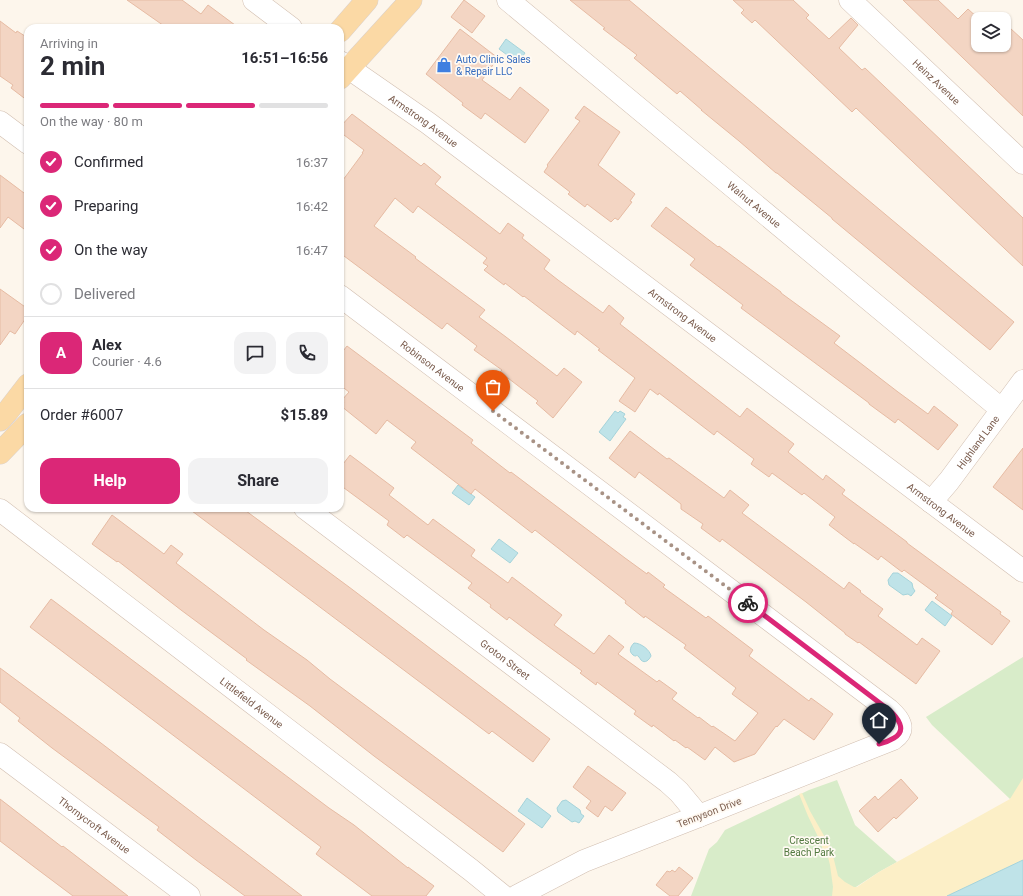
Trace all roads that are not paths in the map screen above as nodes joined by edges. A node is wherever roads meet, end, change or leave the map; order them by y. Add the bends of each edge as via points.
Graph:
1 (254, 0) edge
2 (367, 0) edge
3 (411, 0) edge
4 (508, 0) edge
5 (850, 0) edge
6 (286, 24) edge
7 (344, 26) edge
8 (344, 68) edge
9 (344, 70) edge
10 (0, 122) edge
11 (24, 140) edge
12 (1023, 163) edge
13 (344, 299) edge
14 (1023, 381) edge
15 (24, 390) edge
16 (1001, 409) junction
17 (0, 420) edge
18 (24, 428) edge
19 (0, 453) edge
20 (931, 502) junction
21 (0, 510) edge
22 (310, 512) edge
23 (1023, 571) edge
24 (900, 731) joint
25 (0, 754) edge
26 (699, 816) junction
27 (189, 896) edge
28 (503, 896) edge
29 (517, 896) edge

1 - 6 street
2 - 7 main road
3 - 8 main road
4 - 16 street, Walnut Avenue
5 - 12 street, Heinz Avenue
9 - 20 street, Armstrong Avenue via 434,128
10 - 11 street
13 - 24 street, Robinson Avenue via 889,710 899,721
14 - 16 street, Highland Lane
15 - 17 main road
16 - 20 street, Highland Lane
18 - 19 main road
20 - 23 street, Armstrong Avenue
21 - 28 street, Littlefield Avenue
22 - 26 street, Groton Street via 668,782
24 - 26 street, Tennyson Drive via 893,739
25 - 27 street, Thornycroft Avenue
26 - 29 street, Tennyson Drive via 584,860

